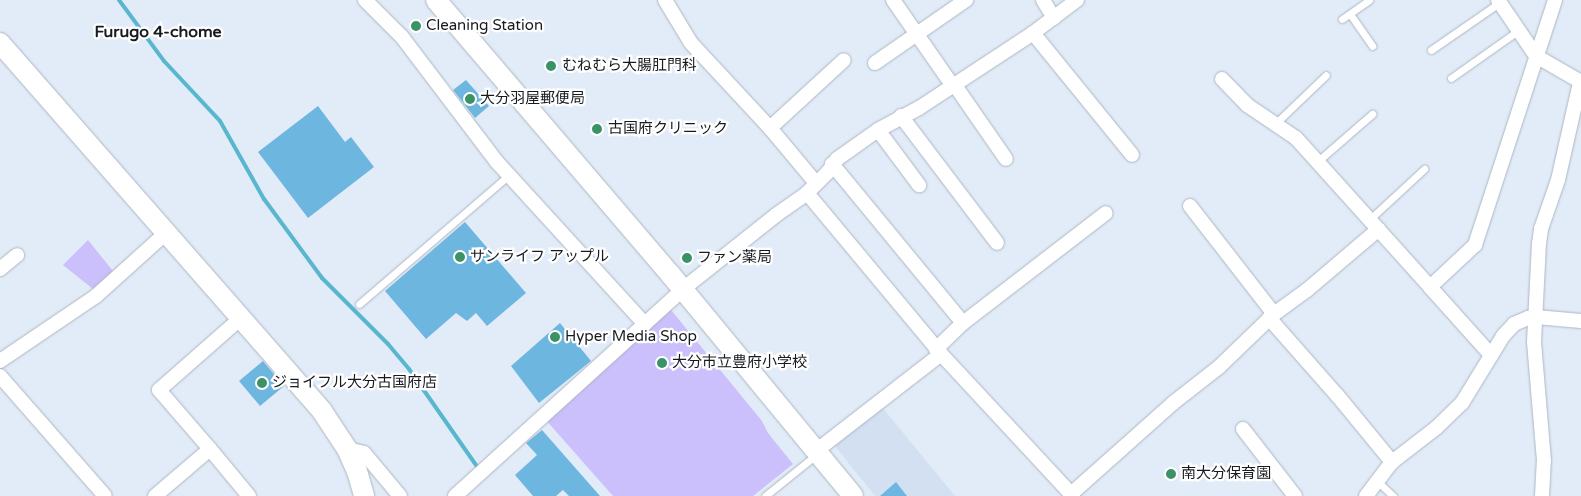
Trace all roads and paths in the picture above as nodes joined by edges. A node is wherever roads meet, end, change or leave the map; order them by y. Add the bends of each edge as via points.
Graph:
1 (365, 0) edge
2 (436, 0) edge
3 (665, 0) edge
4 (893, 0) edge
5 (966, 0) edge
6 (1043, 0) edge
7 (1077, 0) edge
8 (1370, 0) edge
9 (1555, 0) edge
10 (1498, 1) edge
11 (1350, 14) junction
12 (1054, 18) junction
13 (1342, 19) dead end
14 (1518, 30) junction
15 (1034, 33) junction
16 (917, 34) junction
17 (0, 43) edge
18 (1372, 46) dead end
19 (1431, 50) dead end
20 (1536, 56) junction
21 (844, 60) dead end
22 (875, 63) dead end
23 (1326, 75) dead end
24 (1451, 78) dead end
25 (1222, 79) dead end
26 (1581, 82) edge
27 (953, 85) junction
28 (1372, 114) dead end
29 (901, 116) junction
30 (1276, 123) junction
31 (770, 128) junction
32 (878, 130) junction
33 (1132, 155) dead end
34 (1006, 159) dead end
35 (1318, 161) junction
36 (832, 164) junction
37 (1424, 169) dead end
38 (510, 175) junction
39 (919, 185) dead end
40 (812, 188) junction
41 (1190, 206) dead end
42 (1106, 213) dead end
43 (1375, 224) junction
44 (167, 232) junction
45 (997, 243) dead end
46 (17, 255) dead end
47 (0, 268) edge
48 (1430, 287) junction
49 (683, 289) junction
50 (359, 304) dead end
51 (1271, 316) junction
52 (1536, 317) junction
53 (241, 318) junction
54 (1581, 321) edge
55 (963, 323) junction
56 (645, 324) junction
57 (939, 352) junction
58 (1492, 356) junction
59 (0, 361) edge
60 (0, 376) edge
61 (1243, 428) dead end
62 (210, 448) junction
63 (347, 449) junction
64 (817, 452) junction
65 (1392, 462) junction
66 (1377, 481) junction
67 (1072, 495) edge
68 (105, 496) edge
69 (155, 496) edge
70 (249, 496) edge
71 (364, 496) edge
72 (400, 496) edge
73 (456, 496) edge
74 (765, 496) edge
75 (853, 496) edge
76 (1295, 496) edge
77 (1366, 496) edge
78 (1393, 496) edge
79 (1542, 496) edge

1 - 38 street via 402,37
2 - 49 street
3 - 31 street via 691,43
4 - 16 street
5 - 16 street
6 - 12 street
7 - 12 street
8 - 11 lane
9 - 20 street
10 - 14 street
10 - 19 lane
11 - 13 lane
11 - 18 lane
12 - 15 street
14 - 20 street
14 - 24 lane
15 - 27 street
15 - 33 street
16 - 22 street
16 - 27 street
17 - 44 street
20 - 26 street
20 - 48 street via 1475,246
21 - 31 street
23 - 30 lane
25 - 30 street via 1247,105
26 - 52 street via 1558,180 1539,237
27 - 29 street
27 - 34 street
28 - 35 lane
29 - 32 street
29 - 45 street
30 - 35 street
31 - 40 street
32 - 36 street
32 - 39 street
35 - 43 street
36 - 40 street
36 - 55 street
37 - 43 lane
38 - 50 lane
38 - 56 street
40 - 49 street
40 - 57 street
41 - 51 street
42 - 55 street
43 - 48 street
43 - 51 street via 1307,290
44 - 53 street
44 - 59 street via 96,296
46 - 47 street
48 - 58 street
49 - 56 street
49 - 64 street
51 - 65 street
51 - 67 street via 1219,367 1172,403
52 - 54 street
52 - 58 street via 1514,324
52 - 79 street via 1535,354 1544,461
53 - 62 street via 160,390
53 - 63 street via 322,411
55 - 57 street
56 - 73 street
57 - 64 street
57 - 67 street
58 - 65 street via 1471,391 1451,415
60 - 68 street
61 - 76 street
62 - 69 street
62 - 70 street
63 - 71 street via 358,471
63 - 72 street via 364,452
64 - 74 lane
64 - 75 street
65 - 66 street
66 - 77 street
66 - 78 lane

